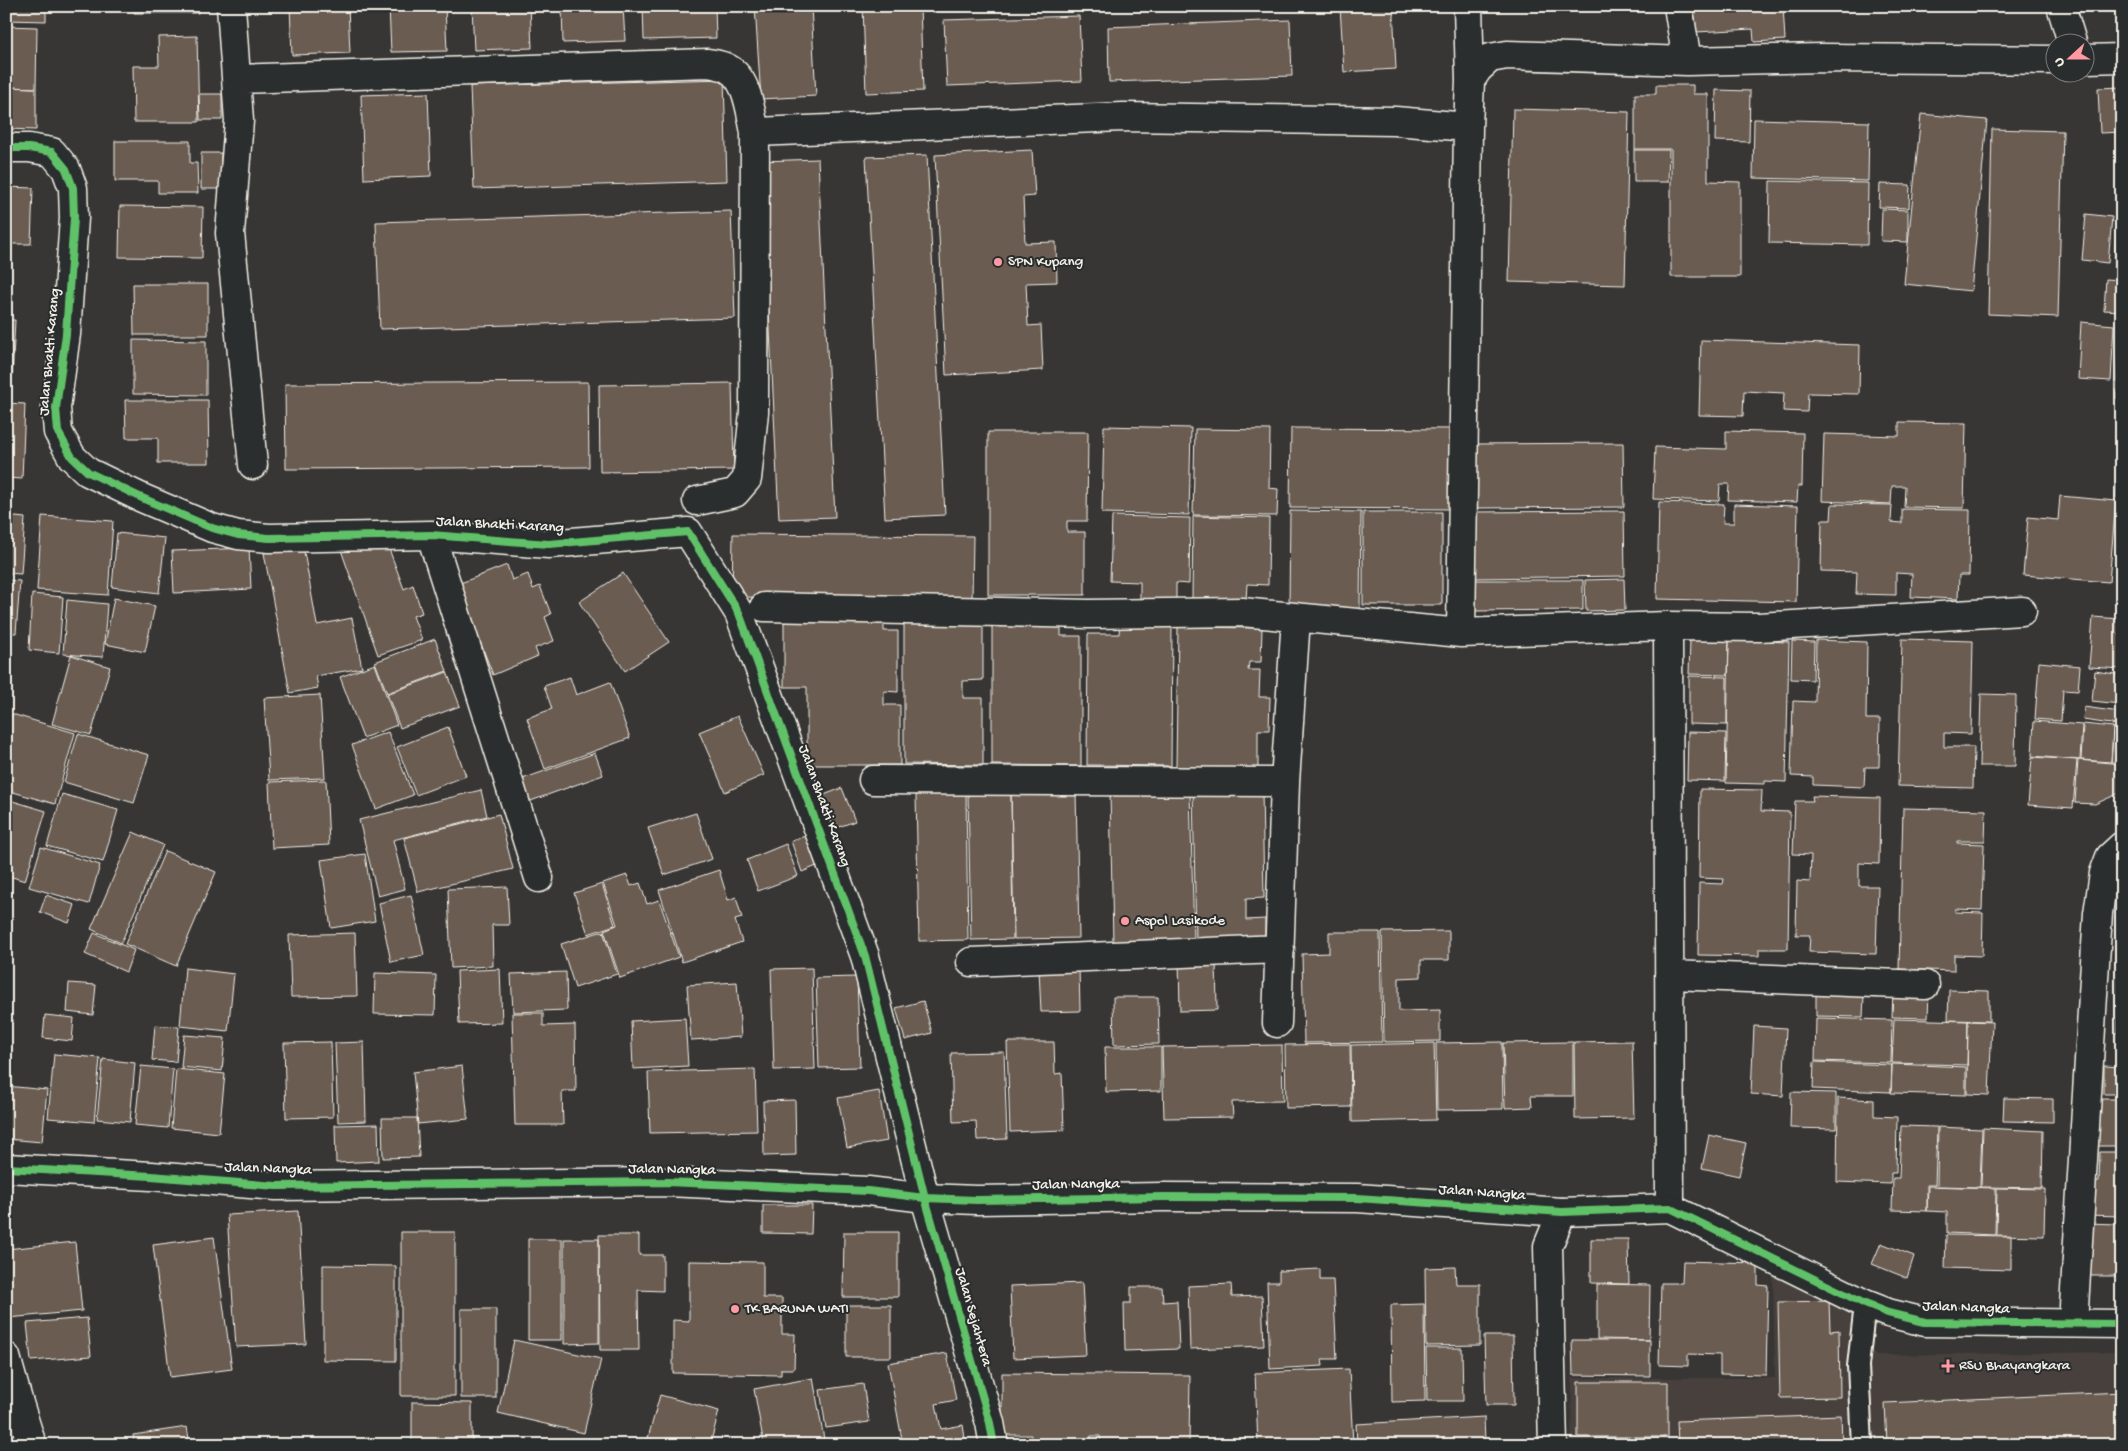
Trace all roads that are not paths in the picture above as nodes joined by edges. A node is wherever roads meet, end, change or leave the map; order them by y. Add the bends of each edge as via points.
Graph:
1 (232, 6) edge
2 (1468, 6) edge
3 (1678, 6) edge
4 (2061, 6) edge
5 (2069, 32) edge
6 (2122, 58) edge
7 (2096, 59) edge
8 (2046, 60) edge
9 (1687, 61) junction
10 (237, 79) junction
11 (1470, 81) junction
12 (1468, 128) junction
13 (754, 132) junction
14 (6, 148) edge
15 (253, 465) dead end
16 (697, 501) dead end
17 (431, 535) junction
18 (764, 607) dead end
19 (2022, 611) dead end
20 (1296, 618) junction
21 (1668, 626) junction
22 (1461, 633) junction
23 (873, 780) dead end
24 (1285, 782) junction
25 (2122, 846) edge
26 (539, 878) dead end
27 (1280, 948) junction
28 (971, 962) dead end
29 (1671, 975) junction
30 (1925, 985) dead end
31 (1278, 1024) dead end
32 (6, 1168) edge
33 (925, 1198) junction
34 (1670, 1208) junction
35 (1562, 1212) junction
36 (1865, 1304) junction
37 (2073, 1323) junction
38 (2122, 1324) edge
39 (6, 1357) edge
40 (32, 1445) edge
41 (994, 1445) edge
42 (1553, 1445) edge
43 (1862, 1445) edge

1 - 10 street
2 - 11 street
3 - 9 street
4 - 5 street
6 - 7 street
8 - 9 street via 1823,58
9 - 11 street via 1507,55 1490,58
10 - 13 street via 708,63 726,67 740,78
10 - 15 street via 239,121 230,233
11 - 12 street
12 - 13 street via 1395,122 1124,117
12 - 22 street
13 - 16 street via 754,412 747,479 735,493
14 - 17 street, Jalan Bhakti Karang via 52,152 66,170 73,188 67,325 56,408 58,432 72,457 88,472 212,528 238,536
17 - 26 street
17 - 33 street, Jalan Bhakti Karang via 549,544 688,532 739,613 865,956
18 - 20 street via 1090,614 1242,612
19 - 21 street via 1759,627
20 - 22 street
20 - 24 street
21 - 22 street
21 - 29 street
23 - 24 street
24 - 27 street
25 - 37 street via 2110,857 2107,865 2098,913
27 - 28 street
27 - 31 street
29 - 30 street
29 - 34 street
32 - 33 street, Jalan Nangka via 276,1186 667,1182 868,1191
33 - 35 street, Jalan Nangka via 1357,1198
33 - 41 street, Jalan Sejahtera
34 - 35 street, Jalan Nangka
34 - 36 street, Jalan Nangka
35 - 42 street via 1548,1246
36 - 37 street, Jalan Nangka via 1925,1322
36 - 43 lane via 1858,1366
37 - 38 street, Jalan Nangka
39 - 40 street

